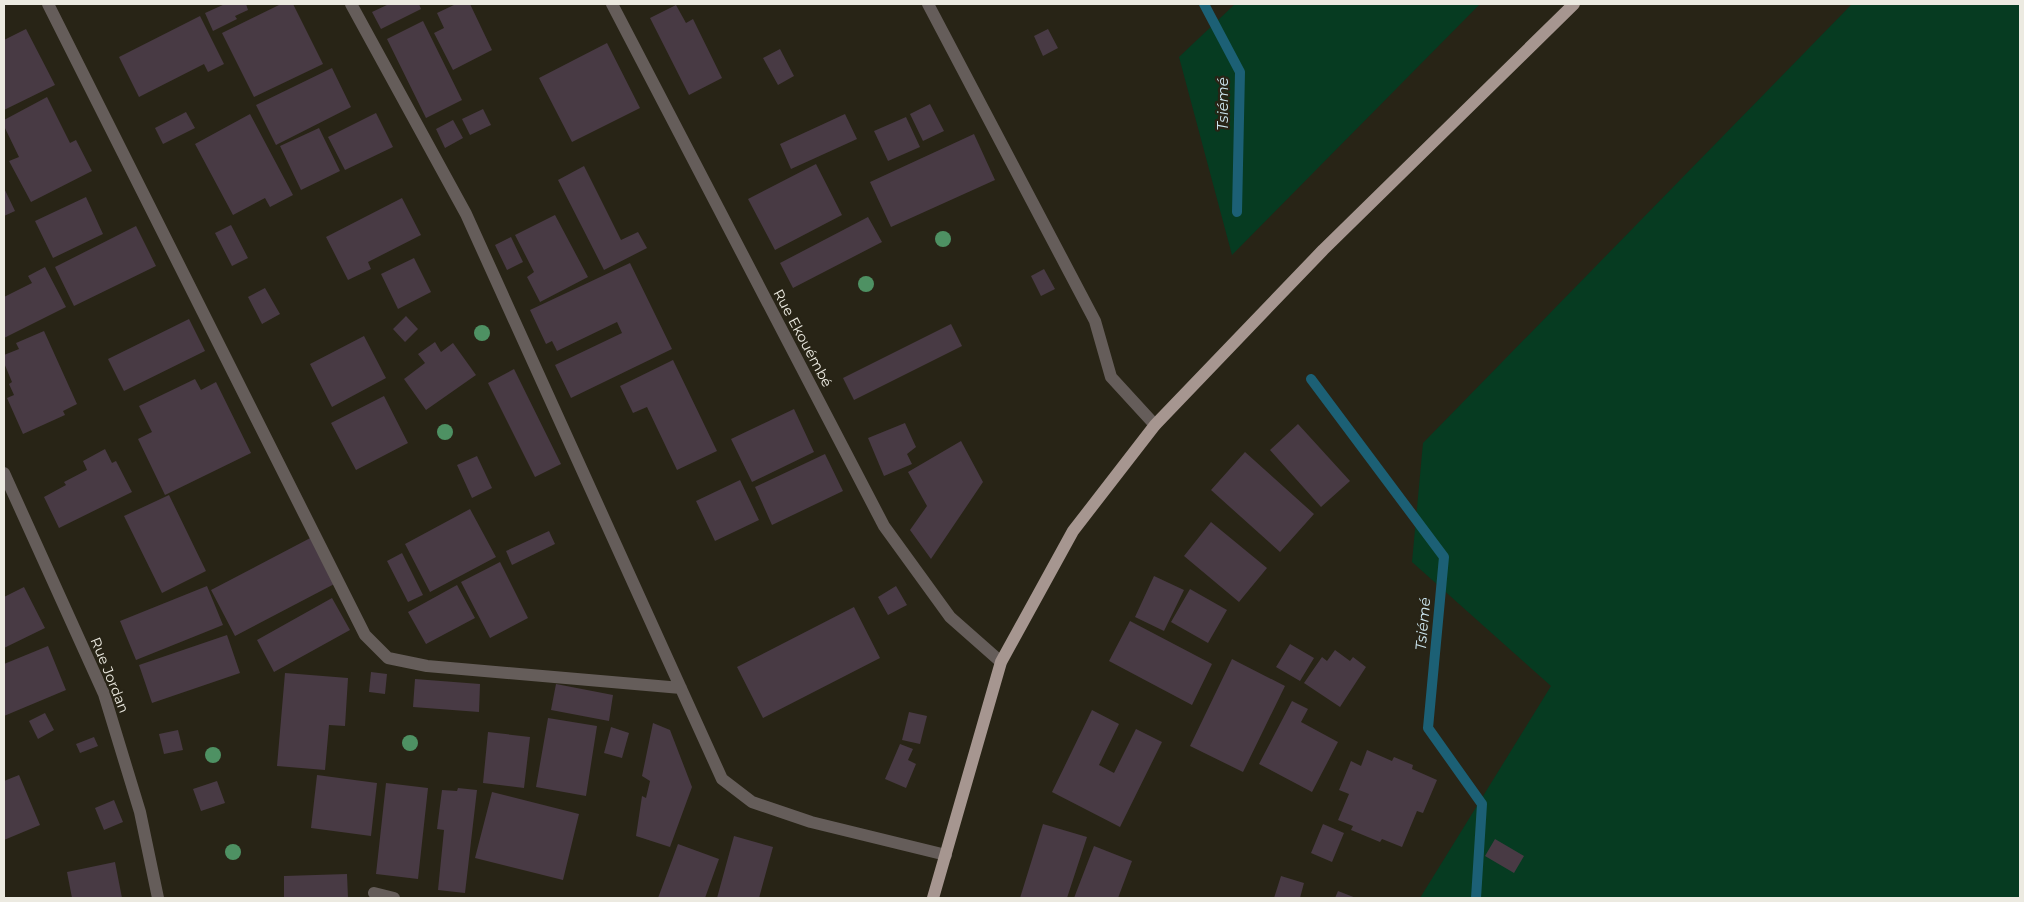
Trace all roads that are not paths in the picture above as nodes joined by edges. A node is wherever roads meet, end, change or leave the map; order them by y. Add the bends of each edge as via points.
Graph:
1 (48, 4) edge
2 (352, 4) edge
3 (612, 4) edge
4 (928, 4) edge
5 (1574, 4) edge
6 (1155, 425) junction
7 (4, 473) edge
8 (1001, 662) junction
9 (682, 688) junction
10 (946, 855) junction
11 (374, 893) dead end
12 (158, 898) edge
13 (394, 898) edge
14 (933, 898) edge

1 - 9 street via 365,635 388,658 427,666
2 - 9 street via 466,214
3 - 8 street, Rue Ekouémbé via 884,526 950,617
4 - 6 street via 1095,321 1111,377
5 - 6 main road via 1323,250
6 - 8 main road via 1073,531
7 - 12 street, Rue Jordan via 104,694 140,812
8 - 10 main road
9 - 10 street via 722,779 752,802 811,822
10 - 14 main road
11 - 13 street

